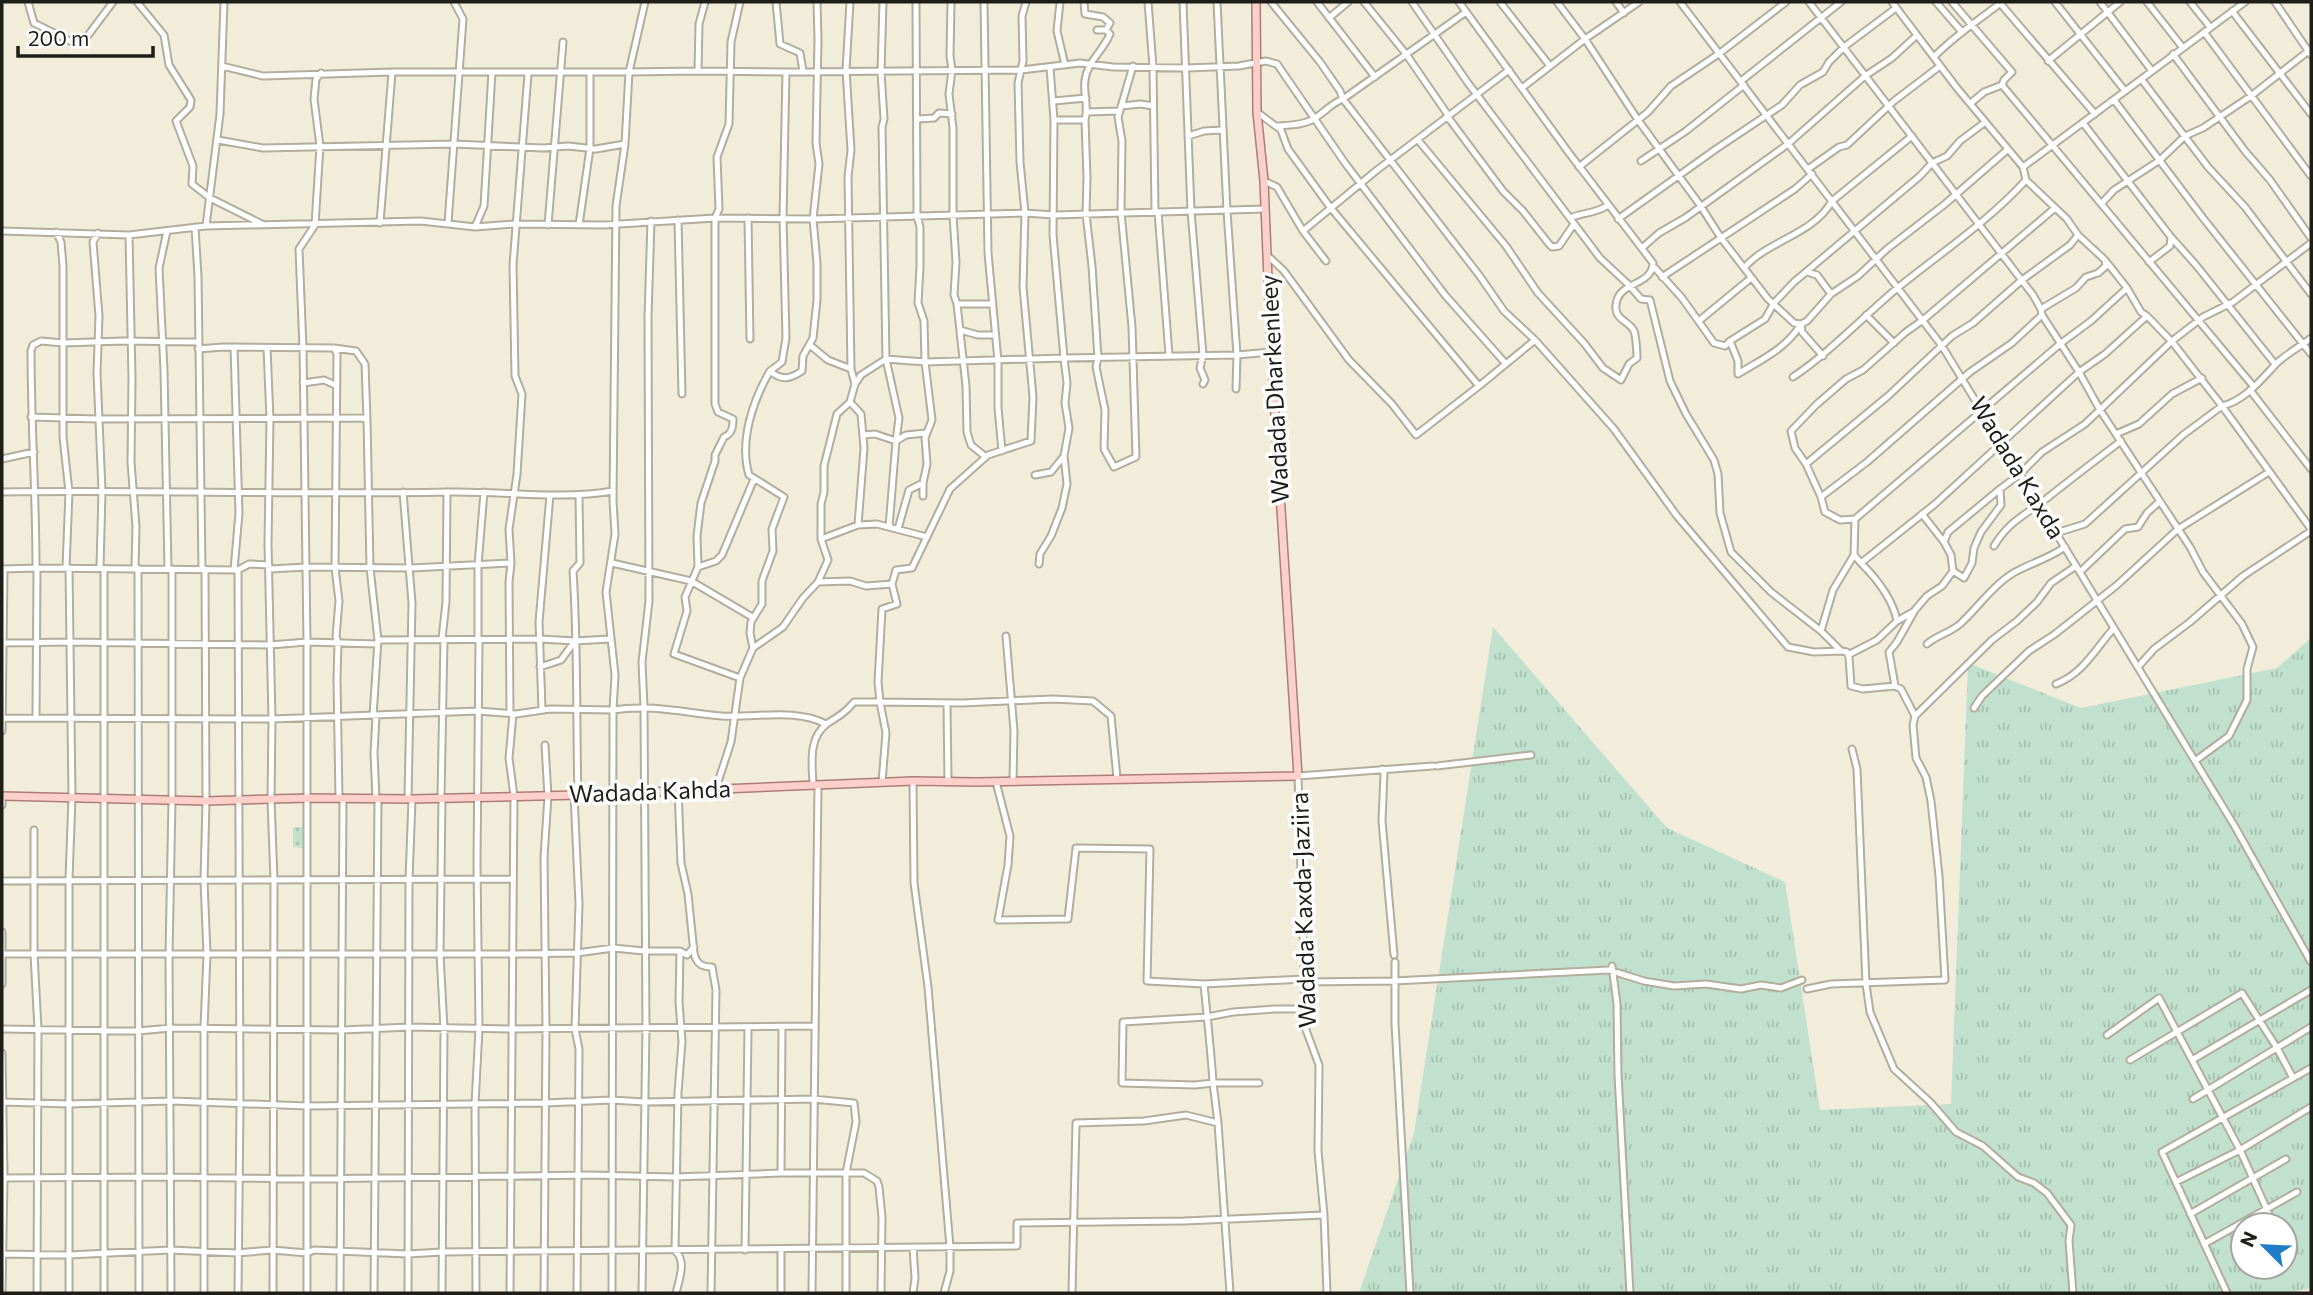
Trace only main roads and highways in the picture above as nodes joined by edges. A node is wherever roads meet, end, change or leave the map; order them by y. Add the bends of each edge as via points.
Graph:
1 (1256, 2) edge
2 (1298, 776) joint
3 (2, 796) edge

1 - 2 main road, Wadada Dharkenleey via 1257,112
2 - 3 main road, Wadada Kahda via 913,781 410,799

